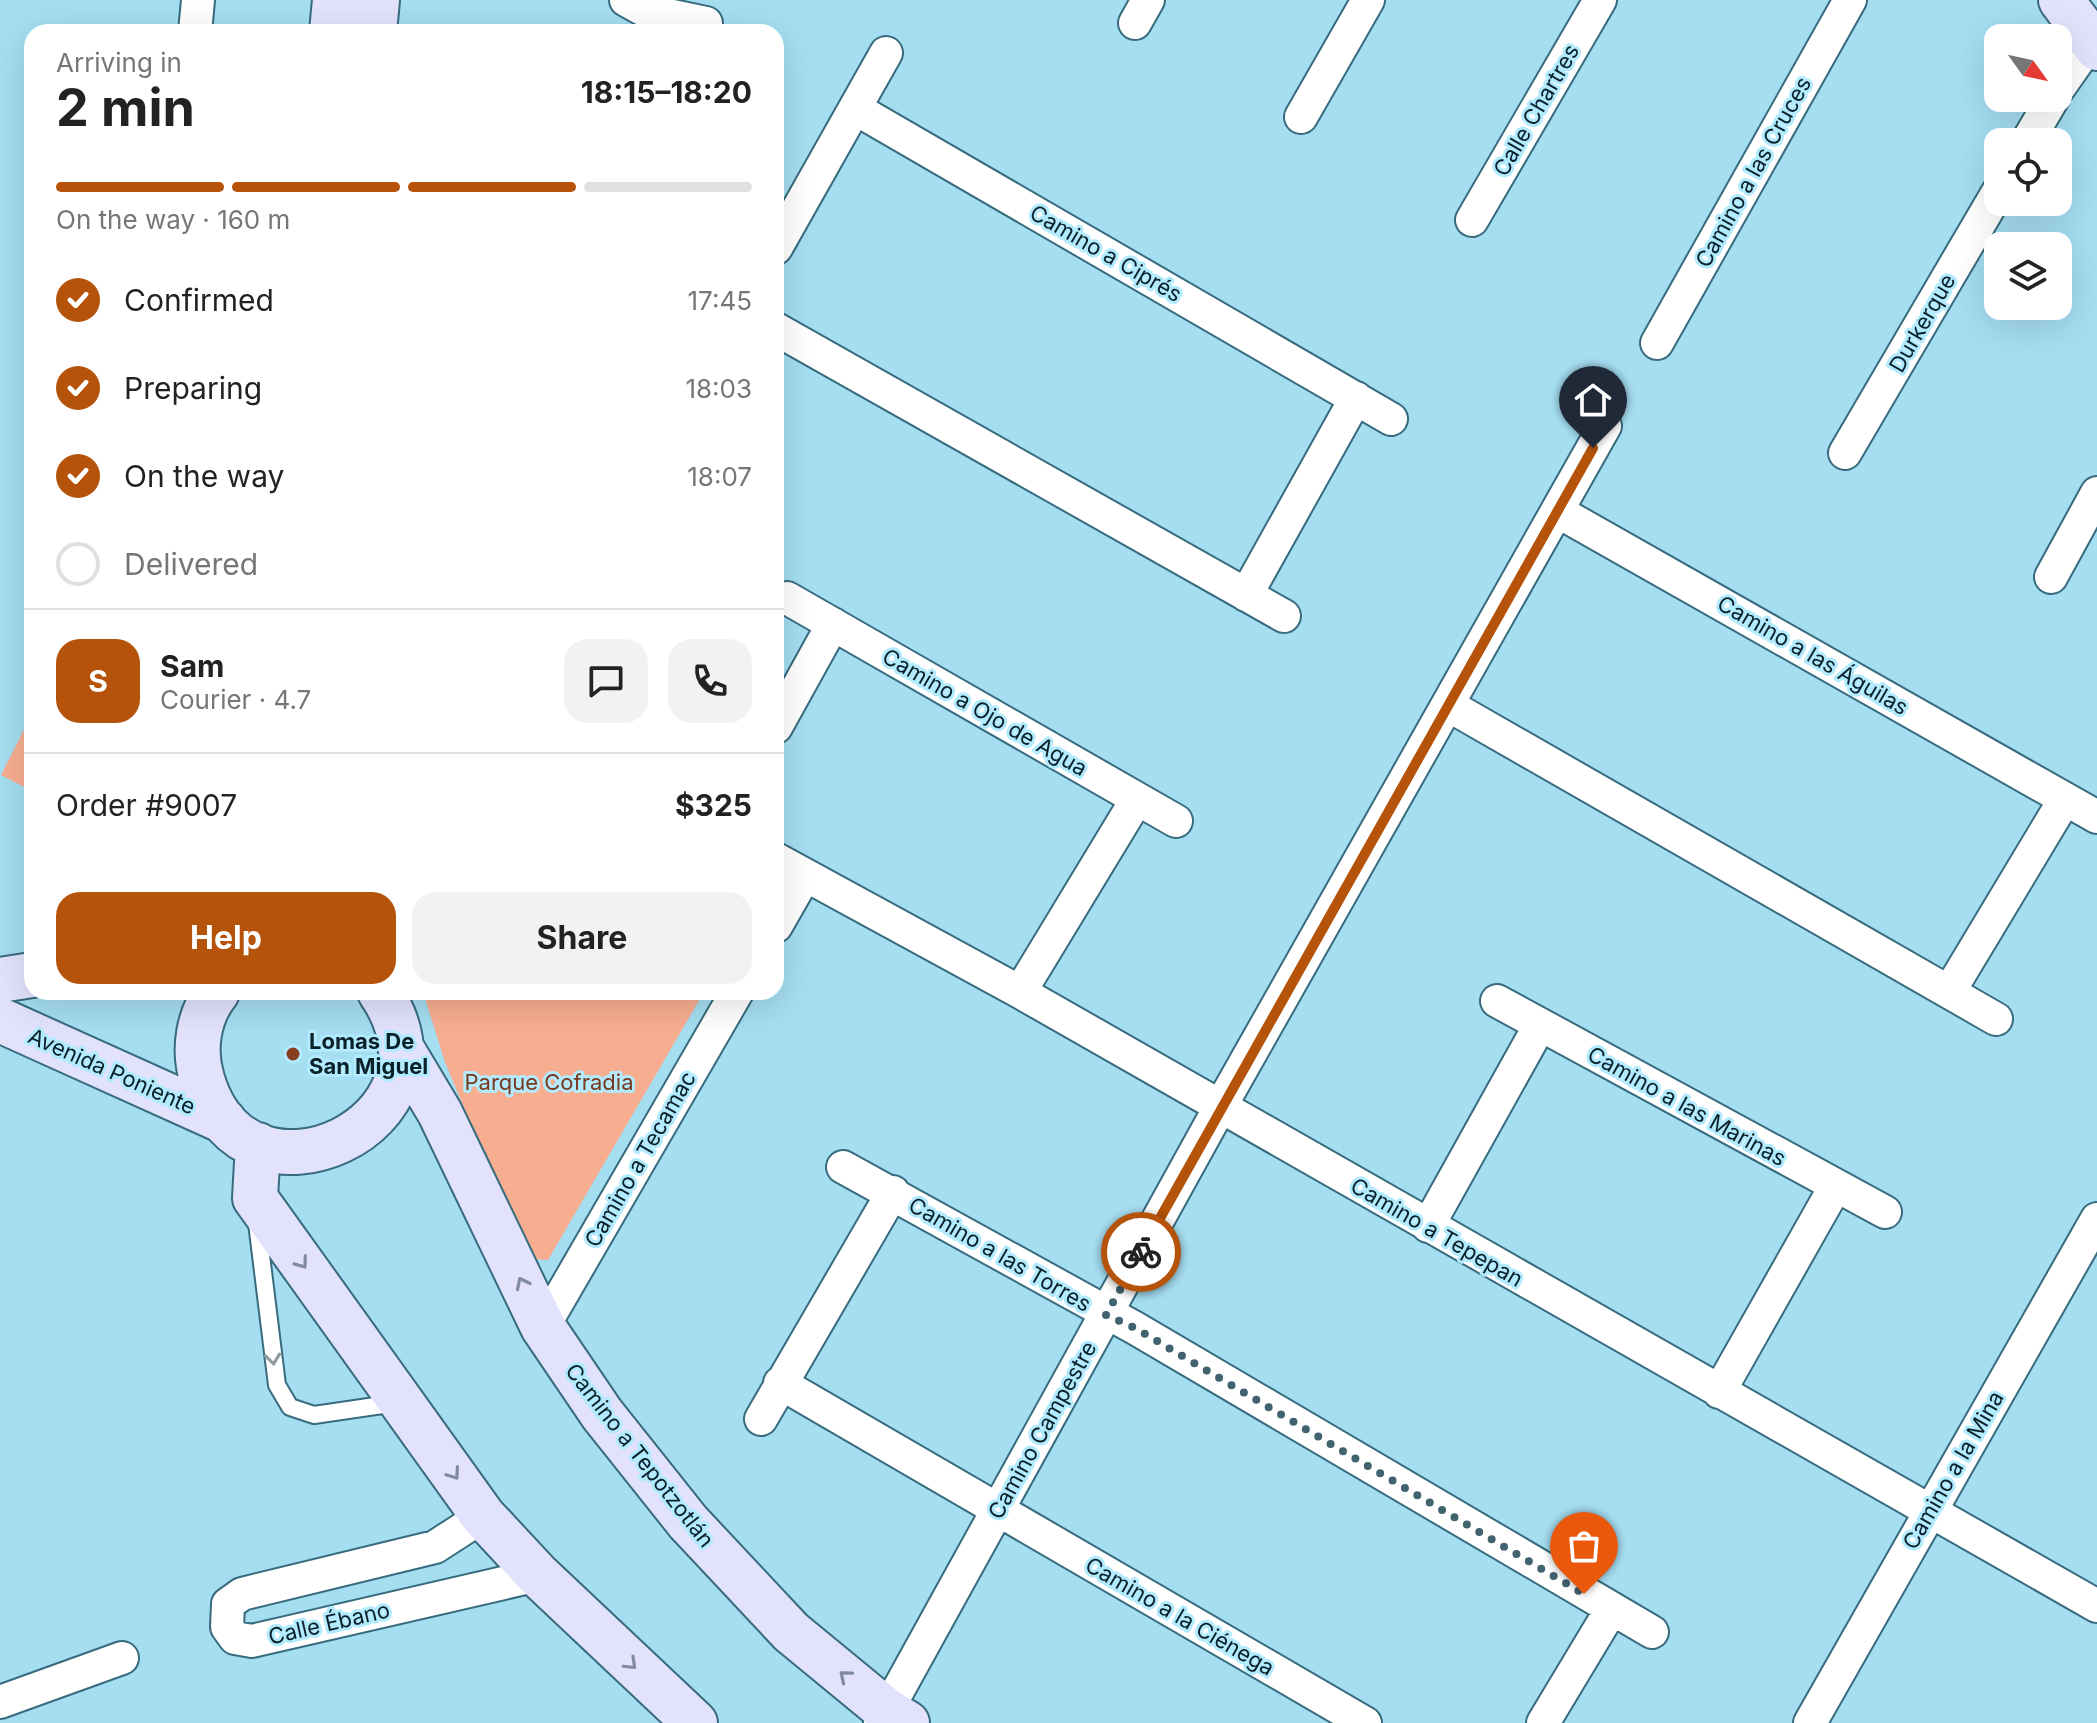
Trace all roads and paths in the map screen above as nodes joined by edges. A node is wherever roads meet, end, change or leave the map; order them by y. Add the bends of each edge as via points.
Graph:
1 (198, 0) edge
2 (335, 0) edge
3 (377, 0) edge
4 (1368, 0) edge
5 (1600, 0) edge
6 (1850, 0) edge
7 (2061, 0) edge
8 (634, 14) edge
9 (706, 23) dead end
10 (196, 24) edge
11 (333, 24) edge
12 (375, 24) edge
13 (2094, 45) edge
14 (886, 53) dead end
15 (2072, 72) edge
16 (856, 109) junction
17 (1301, 117) dead end
18 (1984, 216) edge
19 (1472, 220) dead end
20 (784, 234) edge
21 (784, 334) edge
22 (1657, 343) dead end
23 (1356, 398) junction
24 (1391, 419) dead end
25 (1605, 426) dead end
26 (1845, 453) dead end
27 (2097, 493) edge
28 (1559, 512) junction
29 (2051, 577) dead end
30 (1246, 595) junction
31 (787, 598) dead end
32 (1284, 616) dead end
33 (833, 624) junction
34 (1448, 705) junction
35 (784, 713) edge
36 (1137, 799) junction
37 (2065, 799) junction
38 (2097, 817) edge
39 (1176, 821) dead end
40 (784, 864) edge
41 (804, 877) junction
42 (784, 912) edge
43 (24, 976) edge
44 (0, 980) edge
45 (0, 991) edge
46 (24, 991) edge
47 (1020, 992) junction
48 (1949, 992) junction
49 (211, 1000) edge
50 (732, 1000) edge
51 (1497, 1001) dead end
52 (390, 1009) edge
53 (1996, 1019) dead end
54 (0, 1020) edge
55 (1540, 1025) junction
56 (1219, 1109) junction
57 (241, 1133) junction
58 (843, 1167) dead end
59 (1835, 1187) junction
60 (893, 1192) junction
61 (255, 1198) junction
62 (1885, 1212) dead end
63 (2097, 1219) edge
64 (1428, 1226) junction
65 (1106, 1315) junction
66 (543, 1327) junction
67 (780, 1383) junction
68 (1719, 1392) junction
69 (403, 1402) junction
70 (761, 1419) dead end
71 (996, 1509) junction
72 (1928, 1512) junction
73 (483, 1516) junction
74 (538, 1575) junction
75 (2097, 1606) edge
76 (1611, 1610) junction
77 (1652, 1632) dead end
78 (122, 1658) dead end
79 (0, 1700) edge
80 (677, 1717) edge
81 (891, 1719) edge
82 (1819, 1720) edge
83 (1365, 1723) edge
84 (1543, 1723) edge

1 - 10 street
2 - 11 main road
3 - 12 main road
4 - 17 street
5 - 19 street, Calle Chartres
6 - 22 street, Camino a las Cruces
7 - 13 main road
8 - 9 street
13 - 15 street
14 - 16 street
16 - 20 street
16 - 23 street, Camino a Ciprés
18 - 26 street, Durkerque
21 - 30 street
23 - 24 street, Camino a Ciprés
23 - 30 street
25 - 28 street, Camino Campestre
27 - 29 street
28 - 34 street, Camino Campestre
28 - 37 street, Camino a las Águilas
30 - 32 street
31 - 33 street, Camino a Ojo de Agua
33 - 35 street
33 - 36 street, Camino a Ojo de Agua
34 - 48 street
34 - 56 street, Camino Campestre
36 - 39 street, Camino a Ojo de Agua
36 - 47 street
37 - 38 street, Camino a las Águilas
37 - 48 street
40 - 41 street, Camino a Tepepan
41 - 42 street
41 - 47 street, Camino a Tepepan
43 - 44 main road
45 - 46 main road, Avenida Poniente
47 - 56 street, Camino a Tepepan
48 - 53 street
49 - 57 main road via 199,1032 197,1064 206,1095
50 - 66 street, Camino a Tecamac
51 - 55 street, Camino a las Marinas
52 - 57 main road, Avenida Poniente via 396,1080 381,1110 357,1135 326,1149 291,1153
66 -> 52 main road, Camino a Tepotzotlán
54 - 57 main road, Avenida Poniente
55 - 59 street, Camino a las Marinas
55 - 64 street
56 - 64 street, Camino a Tepepan
56 - 65 street, Camino Campestre
57 - 61 main road
58 - 60 street, Camino a las Torres
59 - 62 street, Camino a las Marinas
59 - 68 street
60 - 65 street, Camino a las Torres
60 - 67 street, Camino a las Torres
61 -> 69 main road
61 -> 69 lane via 277,1385 290,1407 314,1415
63 - 72 street, Camino a la Mina
64 - 68 street, Camino a Tepepan
65 - 71 street, Camino Campestre
65 - 76 street
81 -> 66 main road, Camino a Tepotzotlán via 791,1632 688,1522 602,1414
67 - 70 street, Camino a las Torres
67 - 71 street
68 - 72 street, Camino a Tepepan
69 -> 73 main road
71 - 81 street, Camino Campestre
71 - 83 street, Camino a la Ciénega
72 - 75 street, Camino a Tepepan
72 - 82 street, Camino a la Mina
73 - 74 main road
73 - 74 street, Calle Ébano via 435,1547 242,1594 228,1604 227,1627 235,1638 252,1641
74 -> 80 main road
76 - 77 street
76 - 84 street
78 - 79 street

